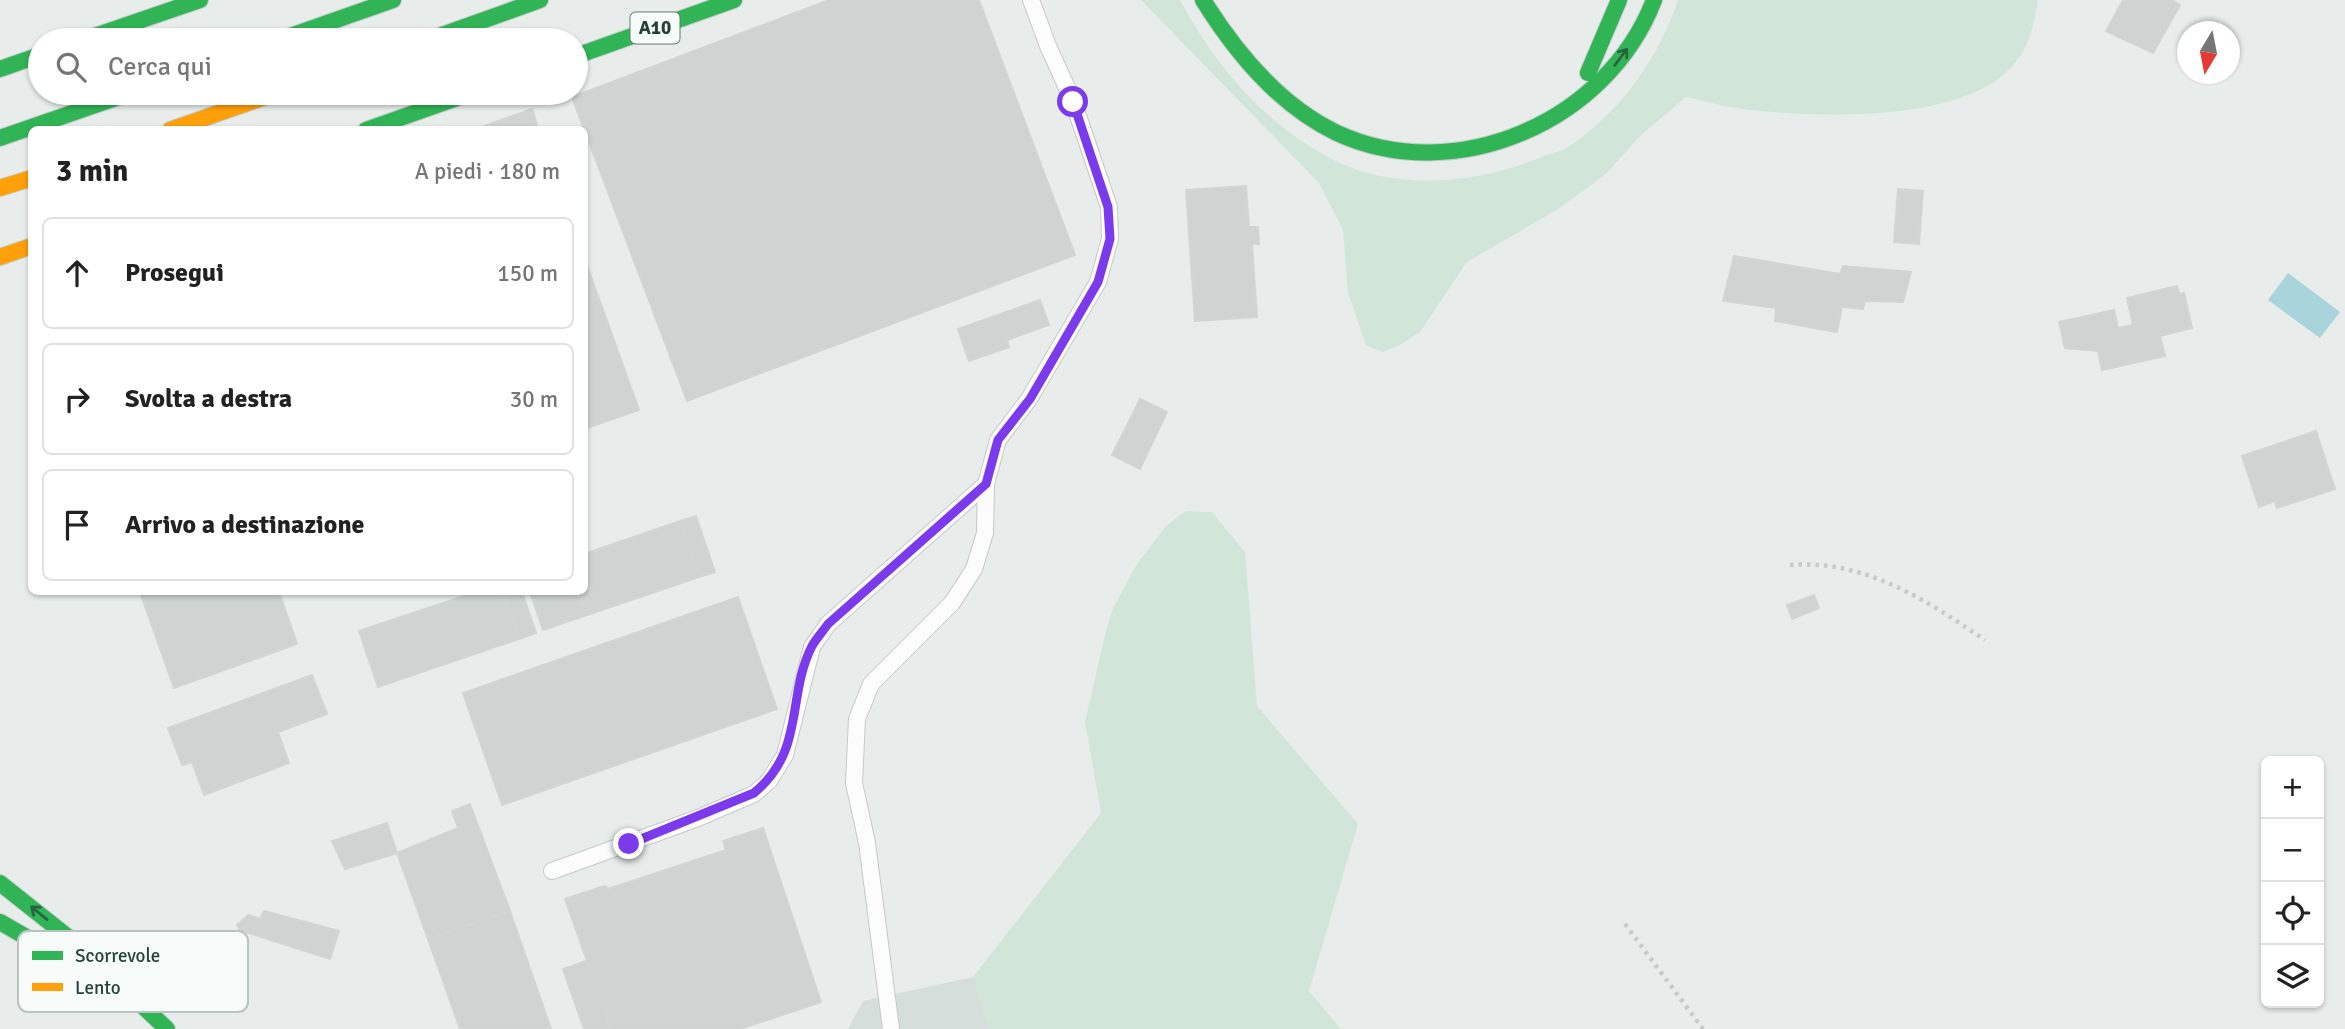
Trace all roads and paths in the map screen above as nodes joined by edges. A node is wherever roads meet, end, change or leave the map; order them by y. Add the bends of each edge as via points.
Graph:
1 (200, 0) edge
2 (393, 0) edge
3 (540, 0) edge
4 (733, 0) edge
5 (1031, 0) edge
6 (1203, 0) edge
7 (1619, 0) edge
8 (1654, 0) edge
9 (118, 28) edge
10 (313, 28) edge
11 (462, 28) edge
12 (588, 52) edge
13 (28, 59) edge
14 (0, 69) edge
15 (1573, 104) junction
16 (95, 105) edge
17 (242, 105) edge
18 (437, 105) edge
19 (35, 126) edge
20 (181, 126) edge
21 (377, 126) edge
22 (28, 128) edge
23 (0, 138) edge
24 (28, 179) edge
25 (0, 188) edge
26 (28, 247) edge
27 (0, 257) edge
28 (986, 484) junction
29 (1790, 565) dead end
30 (1985, 640) dead end
31 (552, 871) dead end
32 (0, 883) edge
33 (0, 922) edge
34 (1625, 924) dead end
35 (60, 931) edge
36 (18, 932) edge
37 (143, 1012) edge
38 (149, 1012) edge
39 (165, 1027) edge
40 (891, 1029) edge
41 (1703, 1029) edge

1 - 9 highway
2 - 10 highway
3 - 11 highway
4 - 12 highway, A10
5 - 28 lane via 1073,102 1108,207 1110,239 1098,282 1030,399 998,440
6 - 15 highway via 1254,70 1291,103 1330,129 1378,147 1475,151 1524,134
7 - 15 highway
15 -> 8 highway via 1616,65
13 - 14 highway
16 - 19 highway
17 - 20 highway
18 - 21 highway
22 - 23 highway
24 - 25 highway
26 - 27 highway
28 - 31 lane via 853,601 820,636 812,647 785,755 769,781 754,793 698,818
28 - 40 lane via 985,533 974,569 952,603 872,684 857,719 854,783 867,843
29 - 30 path via 1818,563 1886,580
35 -> 32 highway
33 - 36 highway
34 - 41 path
37 - 39 highway
39 -> 38 highway

